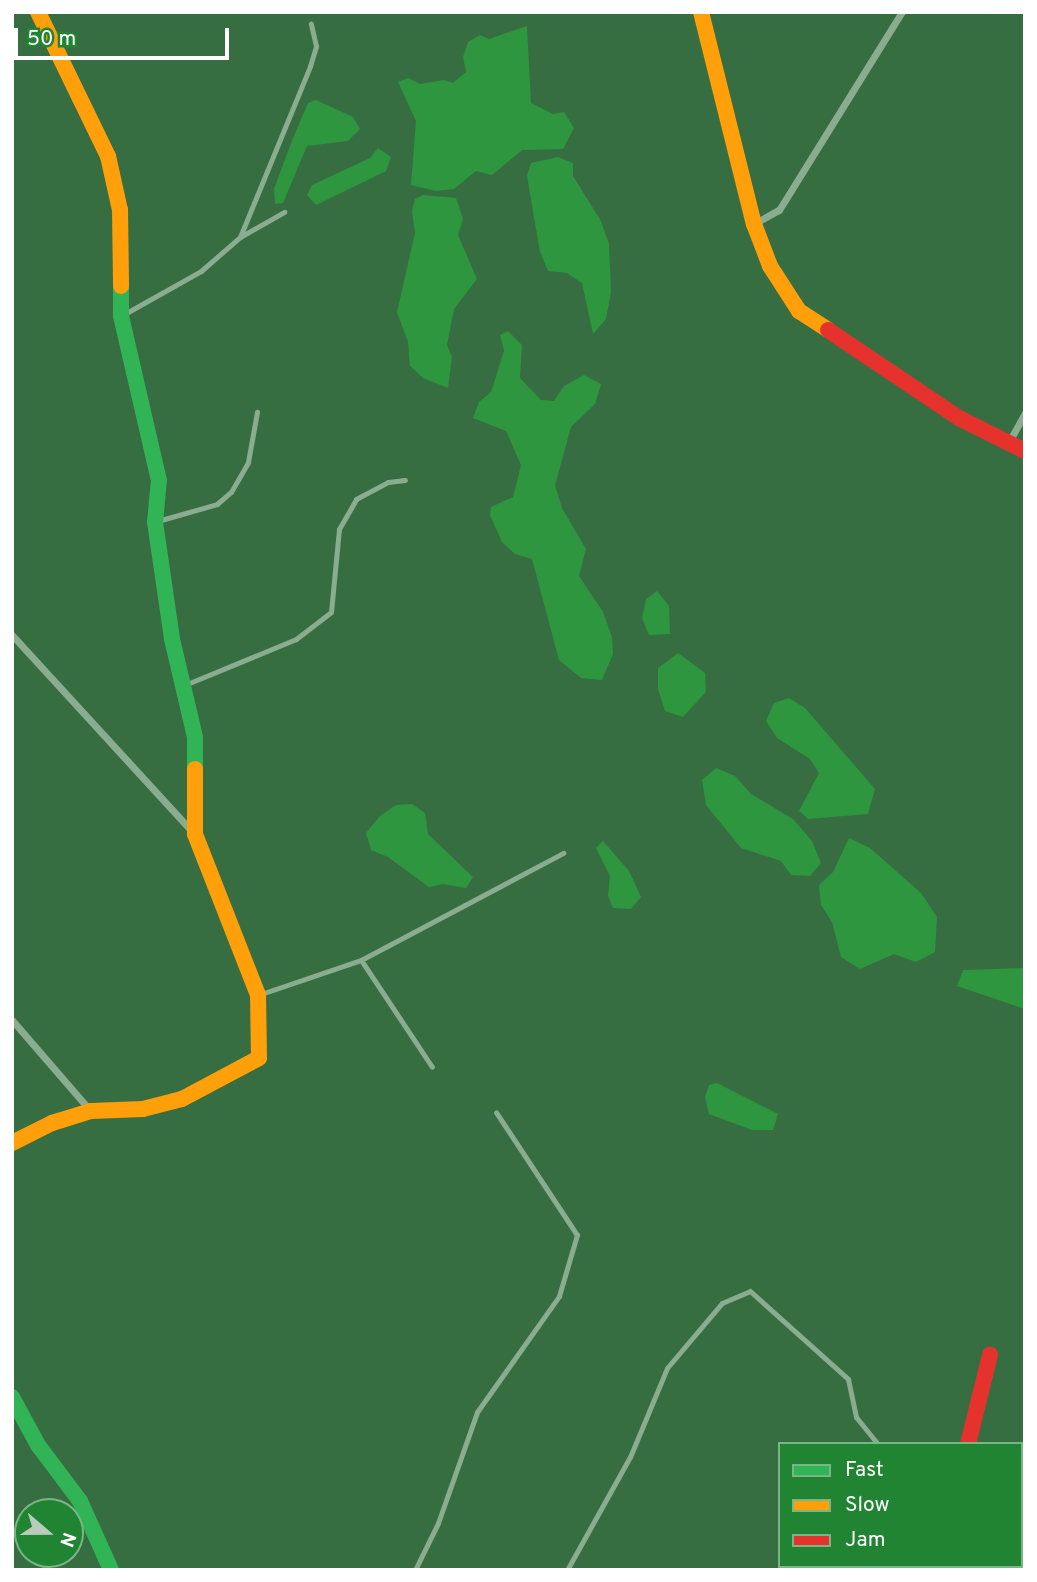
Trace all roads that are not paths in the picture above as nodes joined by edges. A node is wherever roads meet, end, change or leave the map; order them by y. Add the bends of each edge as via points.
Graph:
1 (38, 12) edge
2 (701, 12) edge
3 (902, 12) edge
4 (311, 24) dead end
5 (284, 212) dead end
6 (754, 224) junction
7 (240, 237) junction
8 (121, 316) junction
9 (257, 412) dead end
10 (1025, 413) edge
11 (1009, 442) junction
12 (1025, 451) edge
13 (405, 480) dead end
14 (155, 522) junction
15 (12, 635) edge
16 (184, 686) junction
17 (195, 834) junction
18 (563, 853) dead end
19 (361, 960) junction
20 (258, 995) junction
21 (12, 1020) edge
22 (432, 1067) dead end
23 (91, 1111) junction
24 (496, 1112) dead end
25 (12, 1143) edge
26 (990, 1354) dead end
27 (12, 1397) edge
28 (876, 1442) edge
29 (968, 1442) edge
30 (111, 1570) edge
31 (415, 1570) edge
32 (567, 1570) edge

1 - 8 street via 108,156 120,211
2 - 6 street
3 - 6 street via 779,210
4 - 7 lane via 316,46 310,66
5 - 7 lane
6 - 11 street via 770,266 799,311 959,418
7 - 8 lane via 201,271
8 - 14 street via 159,480
9 - 14 lane via 248,463 231,492 217,503
10 - 11 street
11 - 12 street
13 - 16 lane via 388,482 356,499 339,529 331,612 296,639
14 - 16 street via 172,639
15 - 17 street
16 - 17 street via 195,737
17 - 20 street
18 - 19 lane
19 - 20 lane
19 - 22 lane
20 - 23 street via 259,1058 182,1099 143,1109
21 - 23 street
23 - 25 street via 52,1123
24 - 31 lane via 578,1235 559,1296 477,1412 438,1523
26 - 29 street
27 - 30 street via 38,1446 80,1501
28 - 32 lane via 856,1417 848,1379 750,1291 722,1303 667,1368 630,1457

